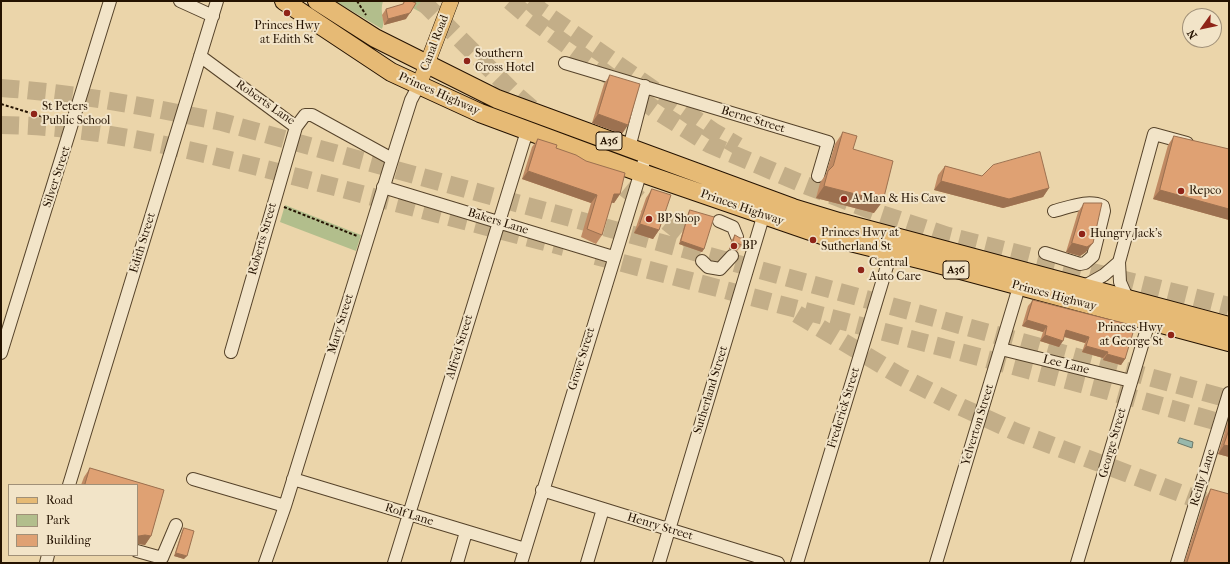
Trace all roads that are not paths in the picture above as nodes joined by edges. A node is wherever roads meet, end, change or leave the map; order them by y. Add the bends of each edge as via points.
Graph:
1 (110, 1) edge
2 (180, 1) edge
3 (217, 1) edge
4 (284, 1) edge
5 (318, 1) edge
6 (451, 1) edge
7 (213, 16) junction
8 (200, 56) junction
9 (564, 63) dead end
10 (428, 65) junction
11 (419, 85) junction
12 (645, 86) junction
13 (296, 127) junction
14 (527, 131) junction
15 (1199, 146) edge
16 (638, 151) junction
17 (392, 159) junction
18 (640, 172) junction
19 (818, 176) dead end
20 (383, 187) junction
21 (1054, 211) dead end
22 (764, 217) junction
23 (719, 221) dead end
24 (499, 222) junction
25 (737, 237) edge
26 (1045, 253) dead end
27 (891, 254) junction
28 (732, 256) dead end
29 (613, 257) junction
30 (702, 261) tunnel mouth
31 (1119, 262) junction
32 (1019, 287) junction
33 (1083, 287) junction
34 (1128, 300) junction
35 (1149, 322) junction
36 (1229, 326) edge
37 (1229, 342) edge
38 (1001, 349) junction
39 (231, 352) dead end
40 (1, 353) edge
41 (1131, 381) junction
42 (1229, 392) edge
43 (193, 479) dead end
44 (293, 479) junction
45 (69, 484) edge
46 (542, 490) junction
47 (285, 506) junction
48 (603, 509) junction
49 (408, 515) junction
50 (176, 525) dead end
51 (669, 529) junction
52 (466, 532) junction
53 (525, 549) junction
54 (138, 551) edge
55 (265, 563) edge
56 (394, 563) edge
57 (457, 563) edge
58 (521, 563) edge
59 (587, 563) edge
60 (659, 563) edge
61 (778, 563) edge
62 (797, 563) edge
63 (936, 563) edge
64 (1077, 563) edge
65 (1177, 563) edge

1 - 40 street, Silver Street
2 - 7 street
3 - 7 street, Edith Street
4 - 11 highway, Princes Highway / A36 via 391,72
5 - 10 highway, Princes Highway / A36 via 375,38
6 - 10 main road, Canal Road
7 - 8 street, Edith Street
8 - 13 street, Roberts Lane
8 - 45 street, Edith Street
9 - 12 street, Berne Street
10 - 11 main road, Canal Road
10 - 16 highway, Princes Highway / A36 via 520,108
11 - 14 highway, Princes Highway / A36
11 - 17 street, Mary Street via 411,100
12 - 16 street
12 - 19 street, Berne Street via 828,142
13 - 17 street, Roberts Lane via 305,115 312,115
13 - 39 street, Roberts Street
14 - 18 highway, Princes Highway / A36
14 - 24 street, Alfred Street
15 - 31 street via 1154,134
16 - 18 street, Grove Street
16 - 33 highway, Princes Highway / A36 via 793,208
17 - 20 street, Mary Street
18 - 22 highway, Princes Highway / A36
18 - 29 street, Grove Street
20 - 24 street, Bakers Lane
20 - 44 street, Mary Street
21 - 26 street via 1088,203 1103,206 1104,211 1093,256 1085,263 1080,264
22 - 27 highway, Princes Highway / A36
22 - 51 street, Sutherland Street
23 - 25 street via 733,227
24 - 29 street, Bakers Lane
24 - 49 street, Alfred Street
27 - 32 highway, Princes Highway / A36 via 927,261
27 - 62 street, Frederick Street
28 - 30 street via 720,269 708,267
29 - 46 street, Grove Street
31 - 33 street via 1104,275
31 - 34 street via 1120,282
32 - 35 highway, Princes Highway / A36
32 - 38 street, Yelverton Street
33 - 34 highway, Princes Highway / A36
34 - 36 highway, Princes Highway / A36
35 - 37 highway, Princes Highway / A36
35 - 41 street, George Street
38 - 41 street, Lee Lane
38 - 63 street, Yelverton Street
41 - 64 street, George Street
42 - 65 street, Reilly Lane
43 - 47 street
44 - 47 street, Mary Street
44 - 49 street, Rolf Lane
46 - 48 street, Henry Street
46 - 53 street, Grove Street
47 - 55 street, Mary Street
48 - 51 street, Henry Street
48 - 59 street
49 - 52 street, Rolf Lane
49 - 56 street, Alfred Street
50 - 54 street via 162,558
51 - 60 street, Sutherland Street
51 - 61 street, Henry Street
52 - 53 street, Rolf Lane
52 - 57 street
53 - 58 street, Grove Street

